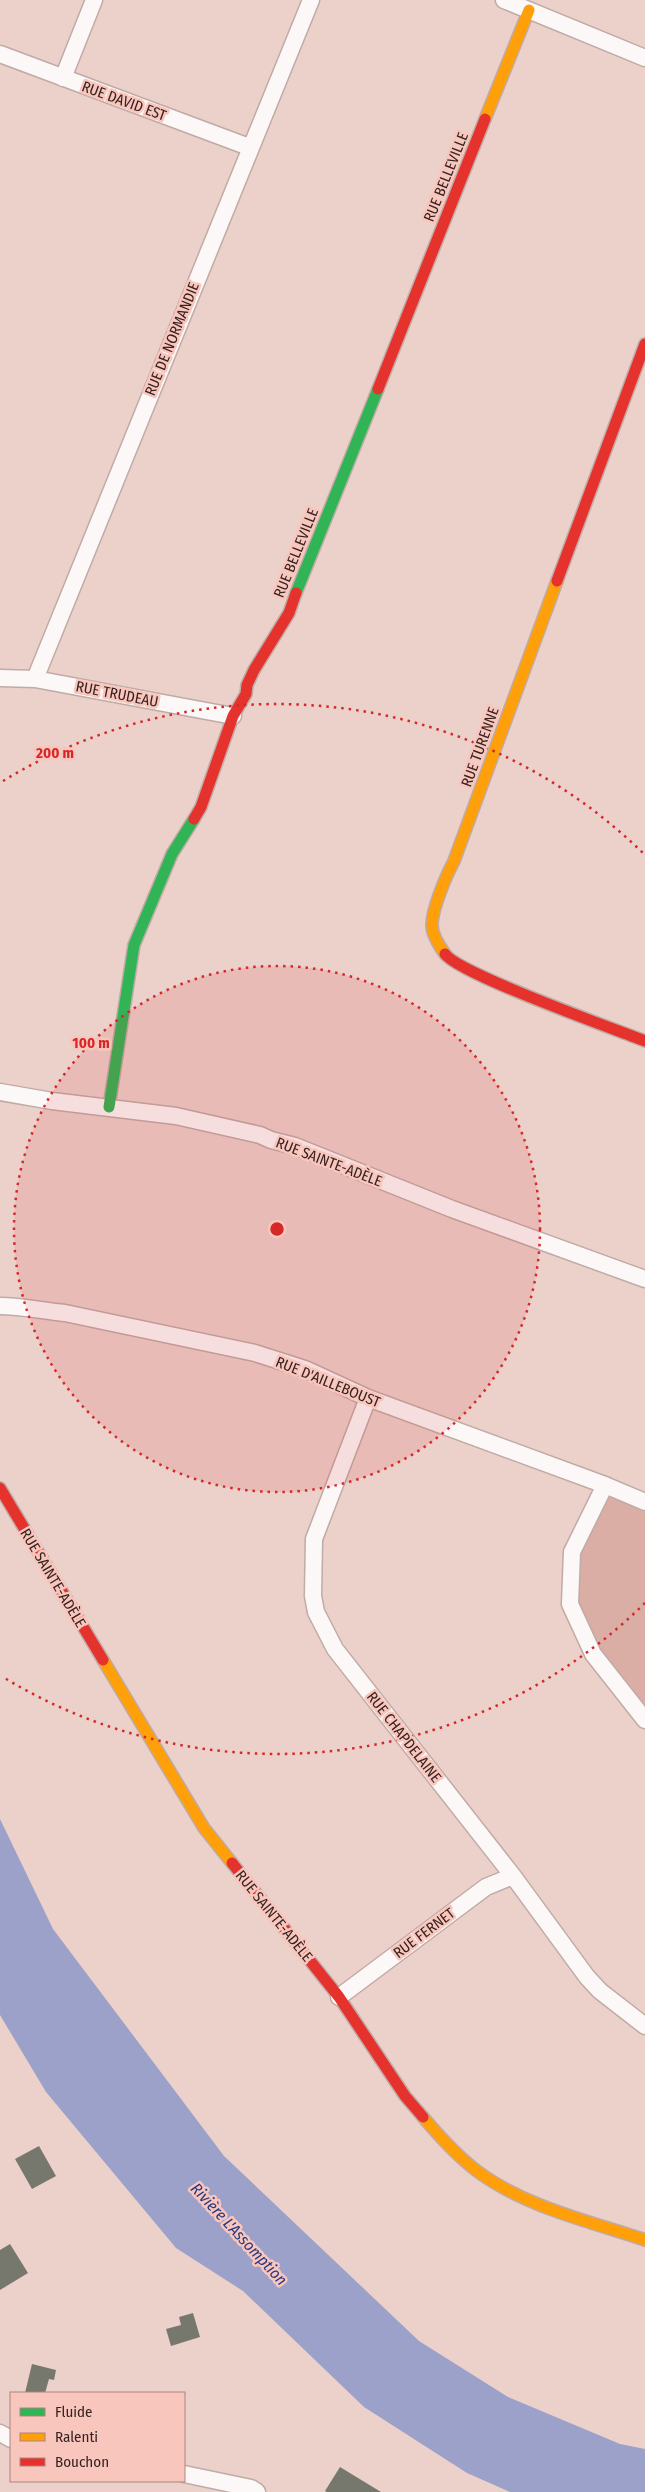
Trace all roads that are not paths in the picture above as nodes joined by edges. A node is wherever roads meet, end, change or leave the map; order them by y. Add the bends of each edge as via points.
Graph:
1 (94, 0) edge
2 (311, 0) edge
3 (504, 0) edge
4 (529, 10) junction
5 (0, 54) edge
6 (645, 58) edge
7 (63, 78) junction
8 (249, 147) junction
9 (645, 344) edge
10 (0, 678) edge
11 (35, 679) junction
12 (233, 716) junction
13 (645, 1041) edge
14 (0, 1092) edge
15 (109, 1107) junction
16 (645, 1279) edge
17 (0, 1306) edge
18 (368, 1398) junction
19 (605, 1485) junction
20 (0, 1488) edge
21 (645, 1502) edge
22 (645, 1720) edge
23 (513, 1876) junction
24 (339, 1997) junction
25 (645, 2026) edge
26 (645, 2240) edge
27 (185, 2474) edge
28 (257, 2492) edge

1 - 7 street
2 - 8 street, RUE DE NORMANDIE
3 - 4 street
4 - 6 street
4 - 12 street, RUE BELLEVILLE via 331,506 302,570 289,613 254,670 246,694
5 - 7 street, RUE DAVID EST
7 - 8 street, RUE DAVID EST
8 - 11 street, RUE DE NORMANDIE
9 - 13 street, RUE TURENNE via 444,881 432,926 438,944 450,961
10 - 11 street, RUE TRUDEAU
11 - 12 street, RUE TRUDEAU
12 - 15 street, RUE BELLEVILLE via 201,807 172,854 134,945
14 - 15 street, RUE SAINTE-ADÈLE
15 - 16 street, RUE SAINTE-ADÈLE via 176,1116 295,1146 452,1209
17 - 18 street, RUE D'AILLEBOUST via 65,1313 255,1353 305,1369
18 - 19 street, RUE D'AILLEBOUST
18 - 23 street, RUE CHAPDELAINE via 314,1539 313,1596 316,1612 336,1649
19 - 21 street, RUE D'AILLEBOUST
19 - 22 street via 572,1552 570,1604 593,1654
20 - 24 street, RUE SAINTE-ADÈLE via 204,1828
23 - 24 street, RUE FERNET via 486,1887
23 - 25 street, RUE CHAPDELAINE via 587,1977
24 - 26 street, RUE SAINTE-ADÈLE via 406,2096 438,2135 478,2171 540,2206
27 - 28 street

